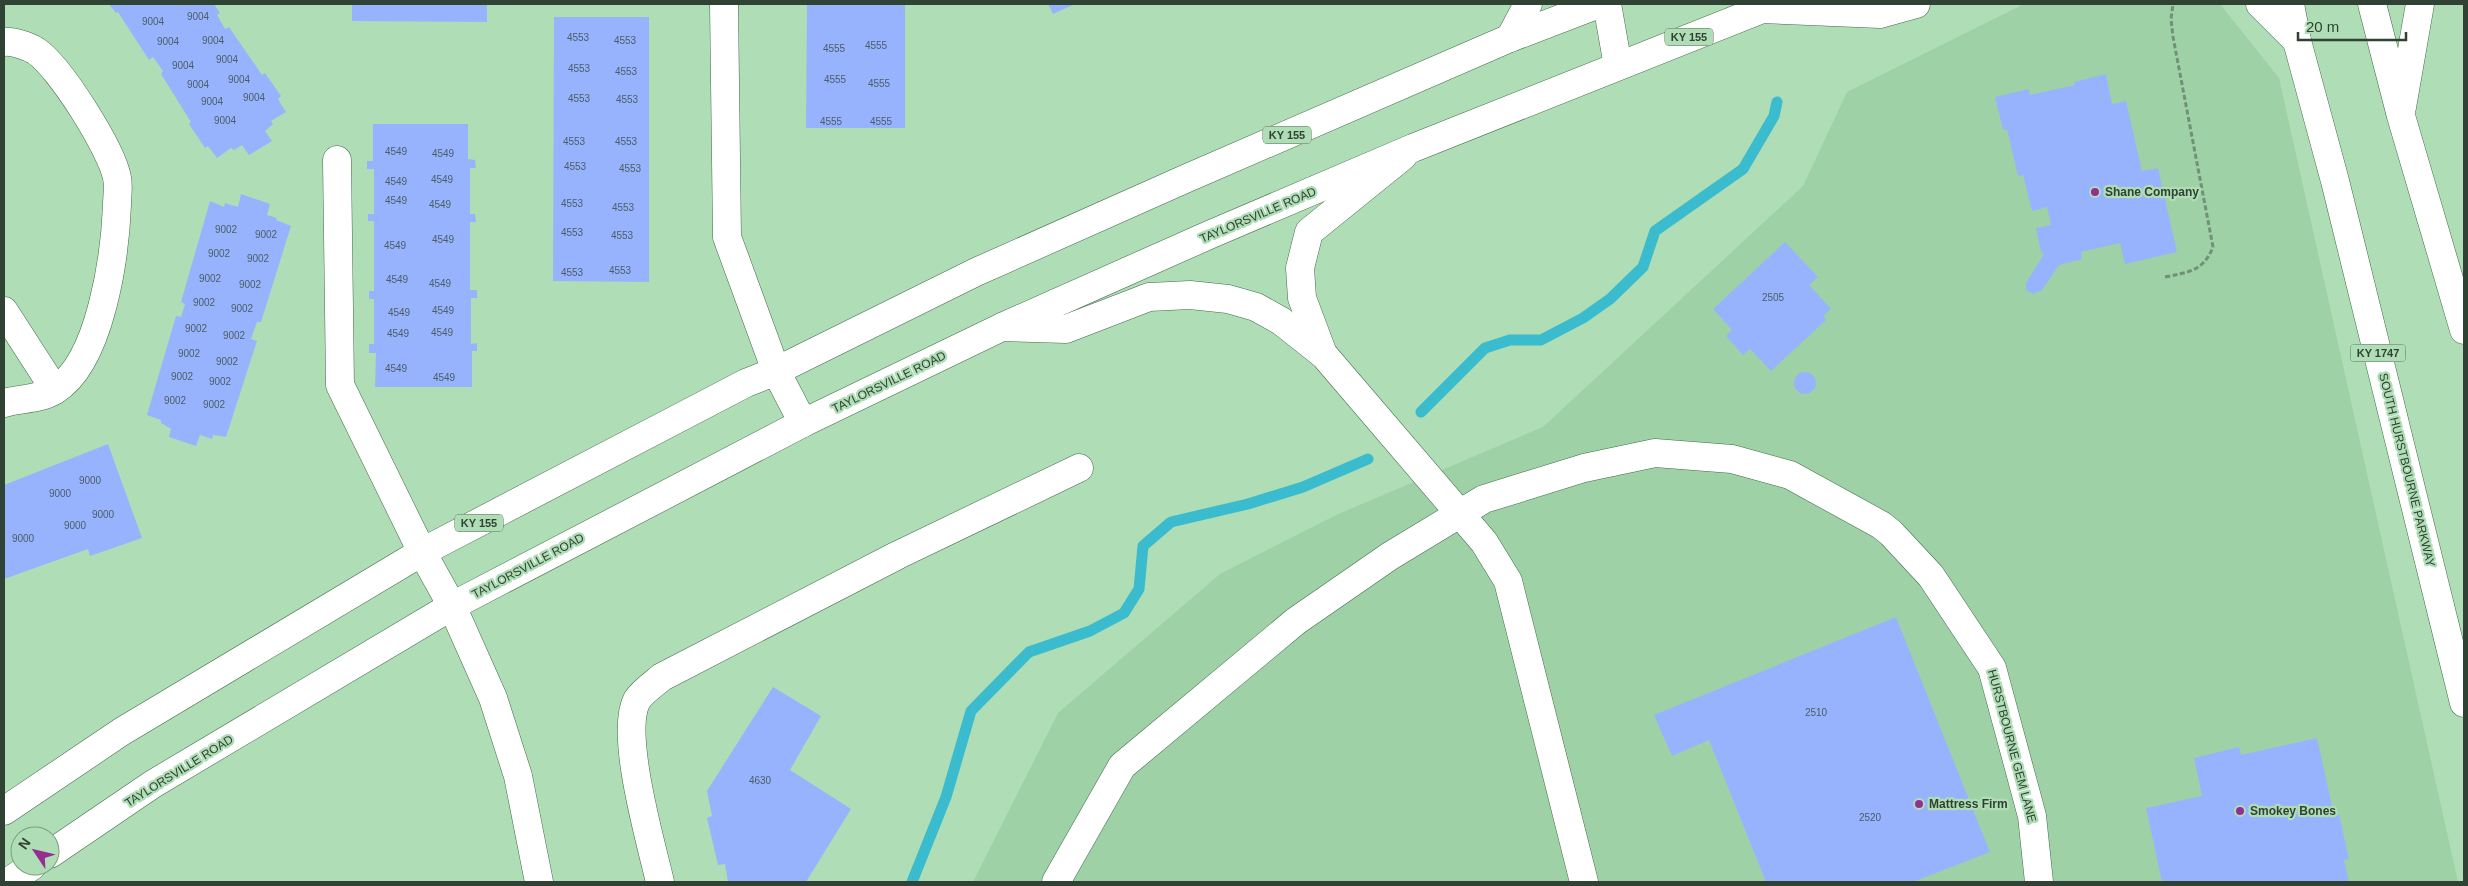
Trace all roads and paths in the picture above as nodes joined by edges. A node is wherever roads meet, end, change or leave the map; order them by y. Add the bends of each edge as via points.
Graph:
1 (724, 4) edge
2 (1528, 4) edge
3 (1599, 4) edge
4 (1607, 4) edge
5 (1916, 4) edge
6 (2173, 4) edge
7 (2260, 4) edge
8 (2290, 4) edge
9 (2372, 4) edge
10 (2420, 4) edge
11 (1767, 6) edge
12 (1510, 38) junction
13 (2297, 41) junction
14 (4, 42) edge
15 (1618, 66) junction
16 (2401, 116) junction
17 (1413, 148) junction
18 (336, 160) dead end
19 (2165, 277) dead end
20 (4, 311) edge
21 (1002, 327) junction
22 (2464, 330) edge
23 (1324, 355) junction
24 (776, 371) junction
25 (55, 390) junction
26 (4, 403) edge
27 (803, 423) junction
28 (1079, 468) dead end
29 (1461, 514) junction
30 (422, 552) junction
31 (452, 606) junction
32 (2464, 704) edge
33 (4, 811) edge
34 (60, 847) edge
35 (540, 882) edge
36 (660, 882) edge
37 (1056, 882) edge
38 (1584, 882) edge
39 (2039, 882) edge

1 - 24 main road via 727,237
2 - 12 main road
3 - 12 main road, KY 155
4 - 15 main road
5 - 11 main road via 1880,14
6 - 19 path via 2170,19 2212,247 2200,266 2190,272
7 - 13 main road
8 - 13 main road, SOUTH HURSTBOURNE PARKWAY / KY 1747
9 - 16 main road
10 - 16 main road
11 - 15 main road, TAYLORSVILLE ROAD / KY 155
12 - 24 main road, KY 155 via 976,272
13 - 32 main road, SOUTH HURSTBOURNE PARKWAY / KY 1747 via 2335,181
14 - 25 main road via 10,41 36,51 66,83 103,141 118,178 116,232 102,311 94,336 70,377
15 - 17 main road, TAYLORSVILLE ROAD / KY 155
16 - 22 main road
17 - 21 main road, TAYLORSVILLE ROAD / KY 155
17 - 23 main road via 1309,232 1300,268 1302,298
18 - 30 main road via 340,385
20 - 25 main road
21 - 23 main road via 1066,329 1149,297 1190,295 1228,299 1256,307 1281,321
21 - 27 main road, TAYLORSVILLE ROAD / KY 155
23 - 29 main road
24 - 27 main road
24 - 30 main road, KY 155 via 746,383
25 - 26 main road via 34,399
27 - 31 main road, TAYLORSVILLE ROAD / KY 155
28 - 36 main road via 898,555 662,676 637,700 631,722 634,762
29 - 37 main road, HURSTBOURNE GEM LANE via 1390,556 1296,621 1122,766
29 - 38 main road via 1484,542 1508,581
29 - 39 main road, HURSTBOURNE GEM LANE via 1484,499 1584,468 1655,453 1732,459 1790,475 1881,525 1931,576 1992,668 2032,816
30 - 31 main road
30 - 33 main road, KY 155 via 121,732
31 - 34 main road, TAYLORSVILLE ROAD / KY 155 via 153,784
31 - 35 main road via 493,698 518,776

